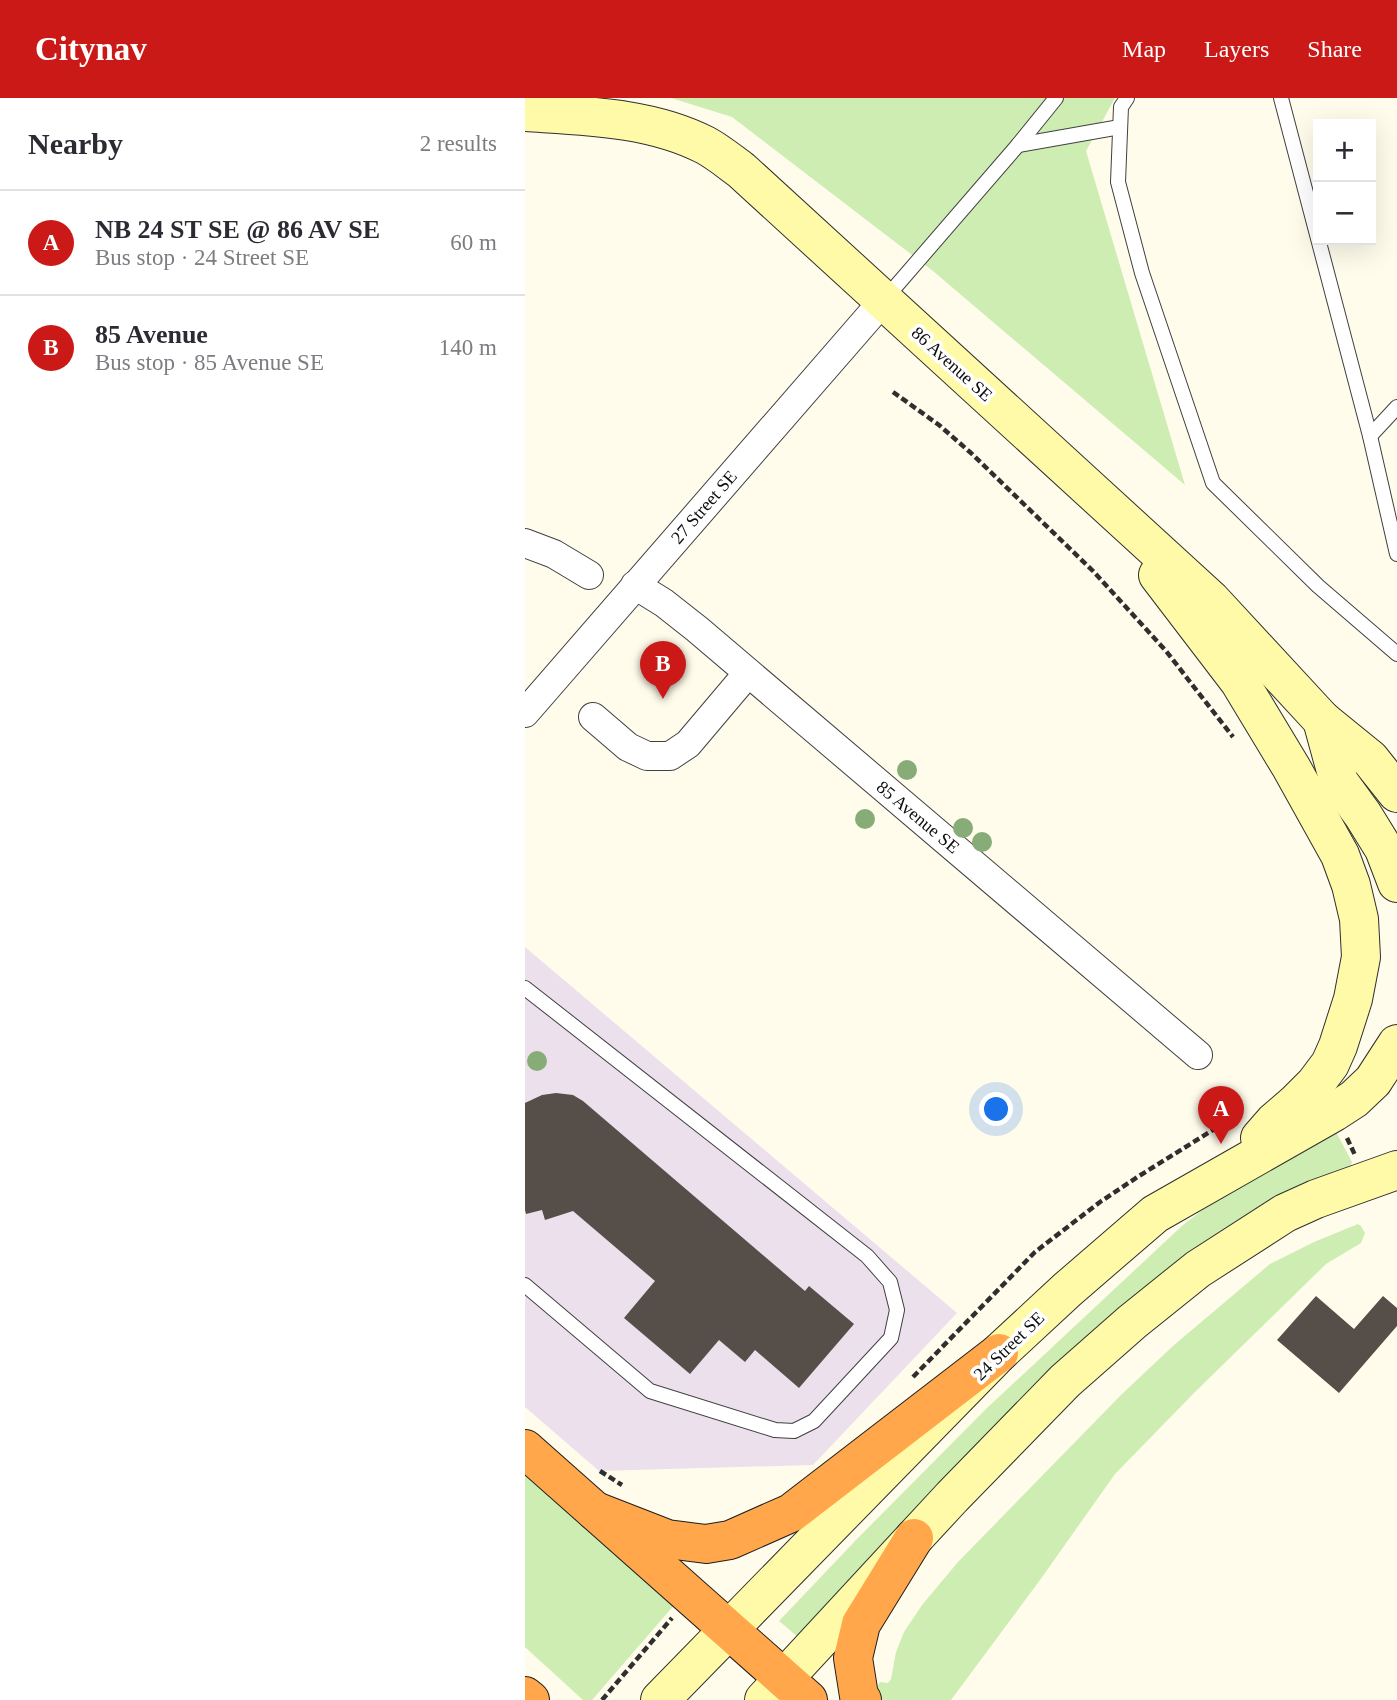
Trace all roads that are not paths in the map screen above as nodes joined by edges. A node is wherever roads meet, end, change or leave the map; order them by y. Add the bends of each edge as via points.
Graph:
1 (1056, 98) edge
2 (1127, 98) edge
3 (1281, 98) edge
4 (525, 112) edge
5 (1120, 128) junction
6 (1018, 145) junction
7 (883, 301) junction
8 (1397, 407) edge
9 (1370, 436) junction
10 (1097, 495) junction
11 (525, 543) edge
12 (1397, 554) edge
13 (589, 575) dead end
14 (635, 585) junction
15 (1397, 654) edge
16 (748, 673) junction
17 (525, 713) edge
18 (593, 717) dead end
19 (1322, 720) junction
20 (1397, 793) edge
21 (1397, 883) edge
22 (525, 988) edge
23 (1397, 1044) edge
24 (1198, 1055) dead end
25 (1236, 1167) junction
26 (1397, 1170) edge
27 (525, 1285) edge
28 (999, 1353) junction
29 (525, 1449) edge
30 (595, 1511) junction
31 (914, 1538) junction
32 (730, 1629) junction
33 (785, 1693) edge
34 (525, 1696) edge
35 (530, 1700) edge
36 (660, 1700) edge
37 (862, 1700) edge

1 - 6 lane
2 - 5 lane via 1121,107
3 - 9 lane
4 - 7 main road, 86 Avenue SE via 594,116 663,128 707,146 741,170
5 - 6 lane
5 - 15 lane via 1118,182 1142,273 1213,483 1318,586
6 - 7 lane
7 - 10 main road, 86 Avenue SE
7 - 14 street, 27 Street SE
8 - 9 lane
9 - 12 lane
10 - 19 main road, 86 Avenue SE via 1211,600
10 - 25 main road via 1239,681 1340,855 1359,919 1361,957 1338,1046 1315,1084
11 - 13 street
14 - 16 street, 85 Avenue SE via 664,603
14 - 17 street, 27 Street SE
16 - 18 street via 688,744 670,756 647,756 628,747
16 - 24 street, 85 Avenue SE
19 - 20 main road, 86 Avenue SE via 1370,759
19 - 21 main road, 86 Avenue SE via 1339,782 1384,849
22 - 27 lane via 867,1256 890,1282 897,1310 891,1338 814,1421 794,1431 775,1430 650,1391
23 - 25 main road, 24 Street SE via 1373,1081 1354,1099
25 - 28 main road, 24 Street SE via 1155,1214
26 - 31 main road via 1285,1213 1198,1269 1065,1381
28 - 30 highway via 791,1513 730,1540 706,1544 667,1539
28 - 32 main road, 24 Street SE
29 - 30 highway
30 - 32 highway
31 - 33 main road
31 - 37 highway via 862,1624 853,1658
32 - 33 highway
32 - 36 main road, 24 Street SE
34 - 35 highway

